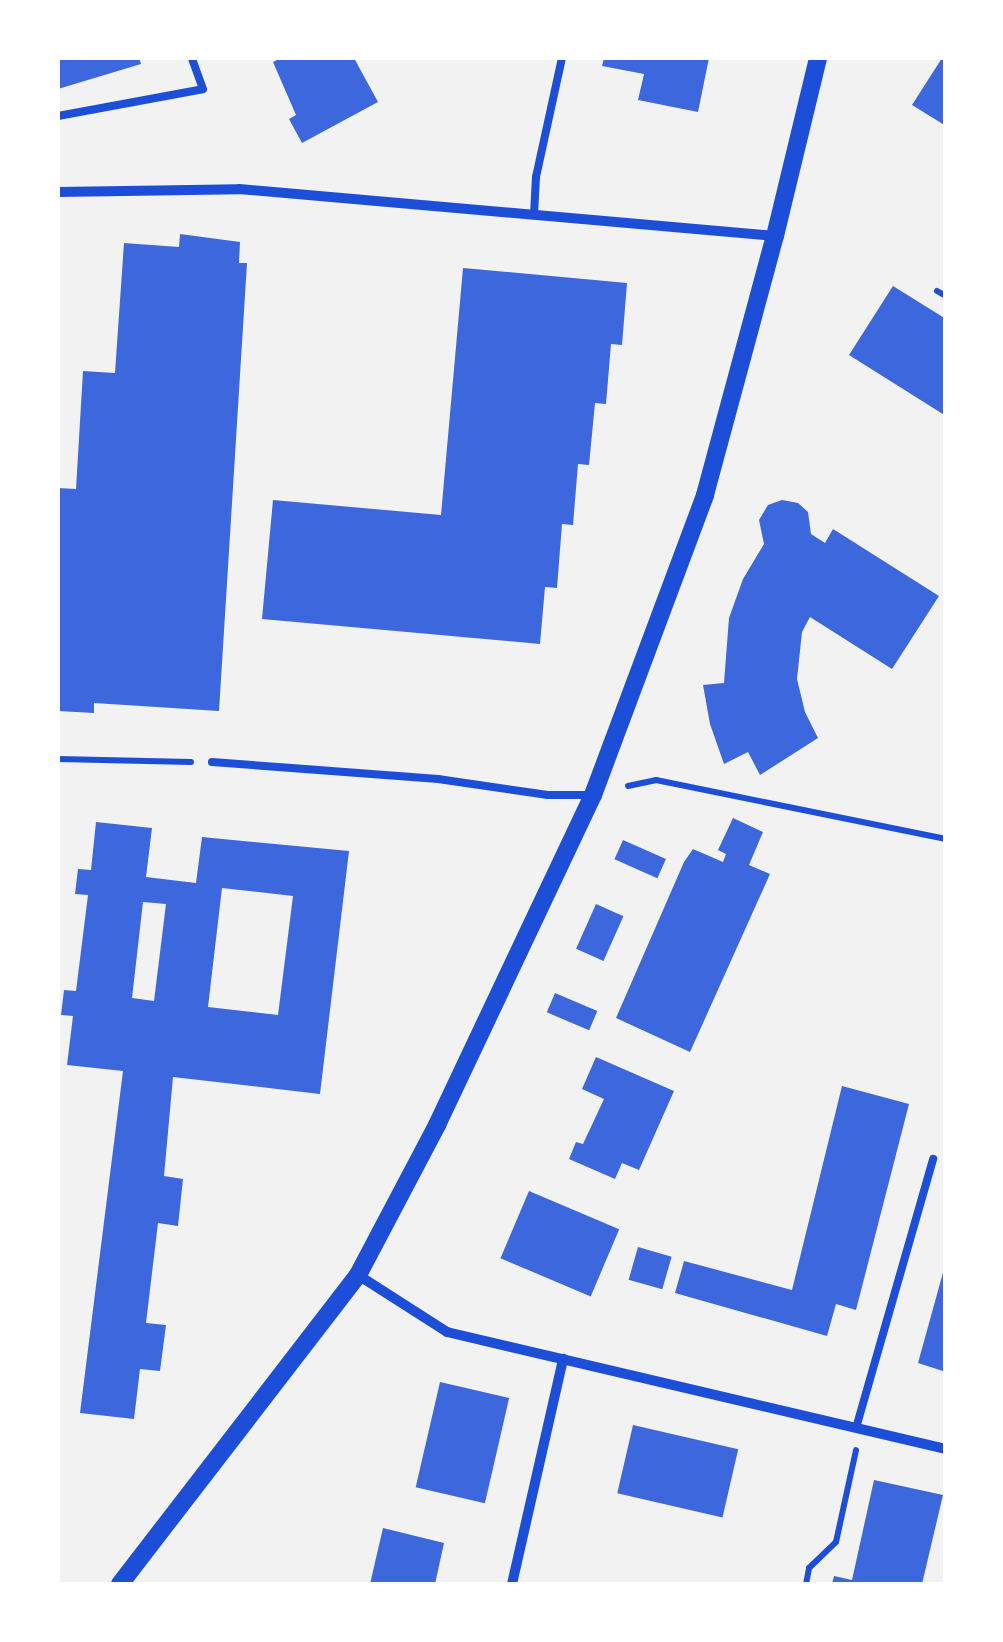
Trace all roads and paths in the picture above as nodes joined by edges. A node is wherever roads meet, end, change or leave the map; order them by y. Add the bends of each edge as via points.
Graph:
1 (192, 58) edge
2 (562, 58) edge
3 (818, 58) edge
4 (58, 116) edge
5 (58, 192) edge
6 (534, 215) junction
7 (776, 236) junction
8 (58, 758) edge
9 (212, 762) joint
10 (593, 794) junction
11 (946, 839) edge
12 (933, 1158) dead end
13 (358, 1275) junction
14 (562, 1358) junction
15 (858, 1429) junction
16 (946, 1449) edge
17 (120, 1584) edge
18 (512, 1584) edge
19 (806, 1584) edge

1 - 4 lane via 203,89
2 - 6 lane
3 - 7 street
5 - 6 street via 239,189
6 - 7 street
7 - 10 street via 705,495
8 - 9 path
9 - 10 lane
10 - 11 path via 656,780
10 - 13 street via 437,1125
12 - 15 lane
13 - 14 street via 446,1332
13 - 17 street
14 - 15 street
14 - 18 street
15 - 16 street
15 - 19 path via 836,1542 809,1568

